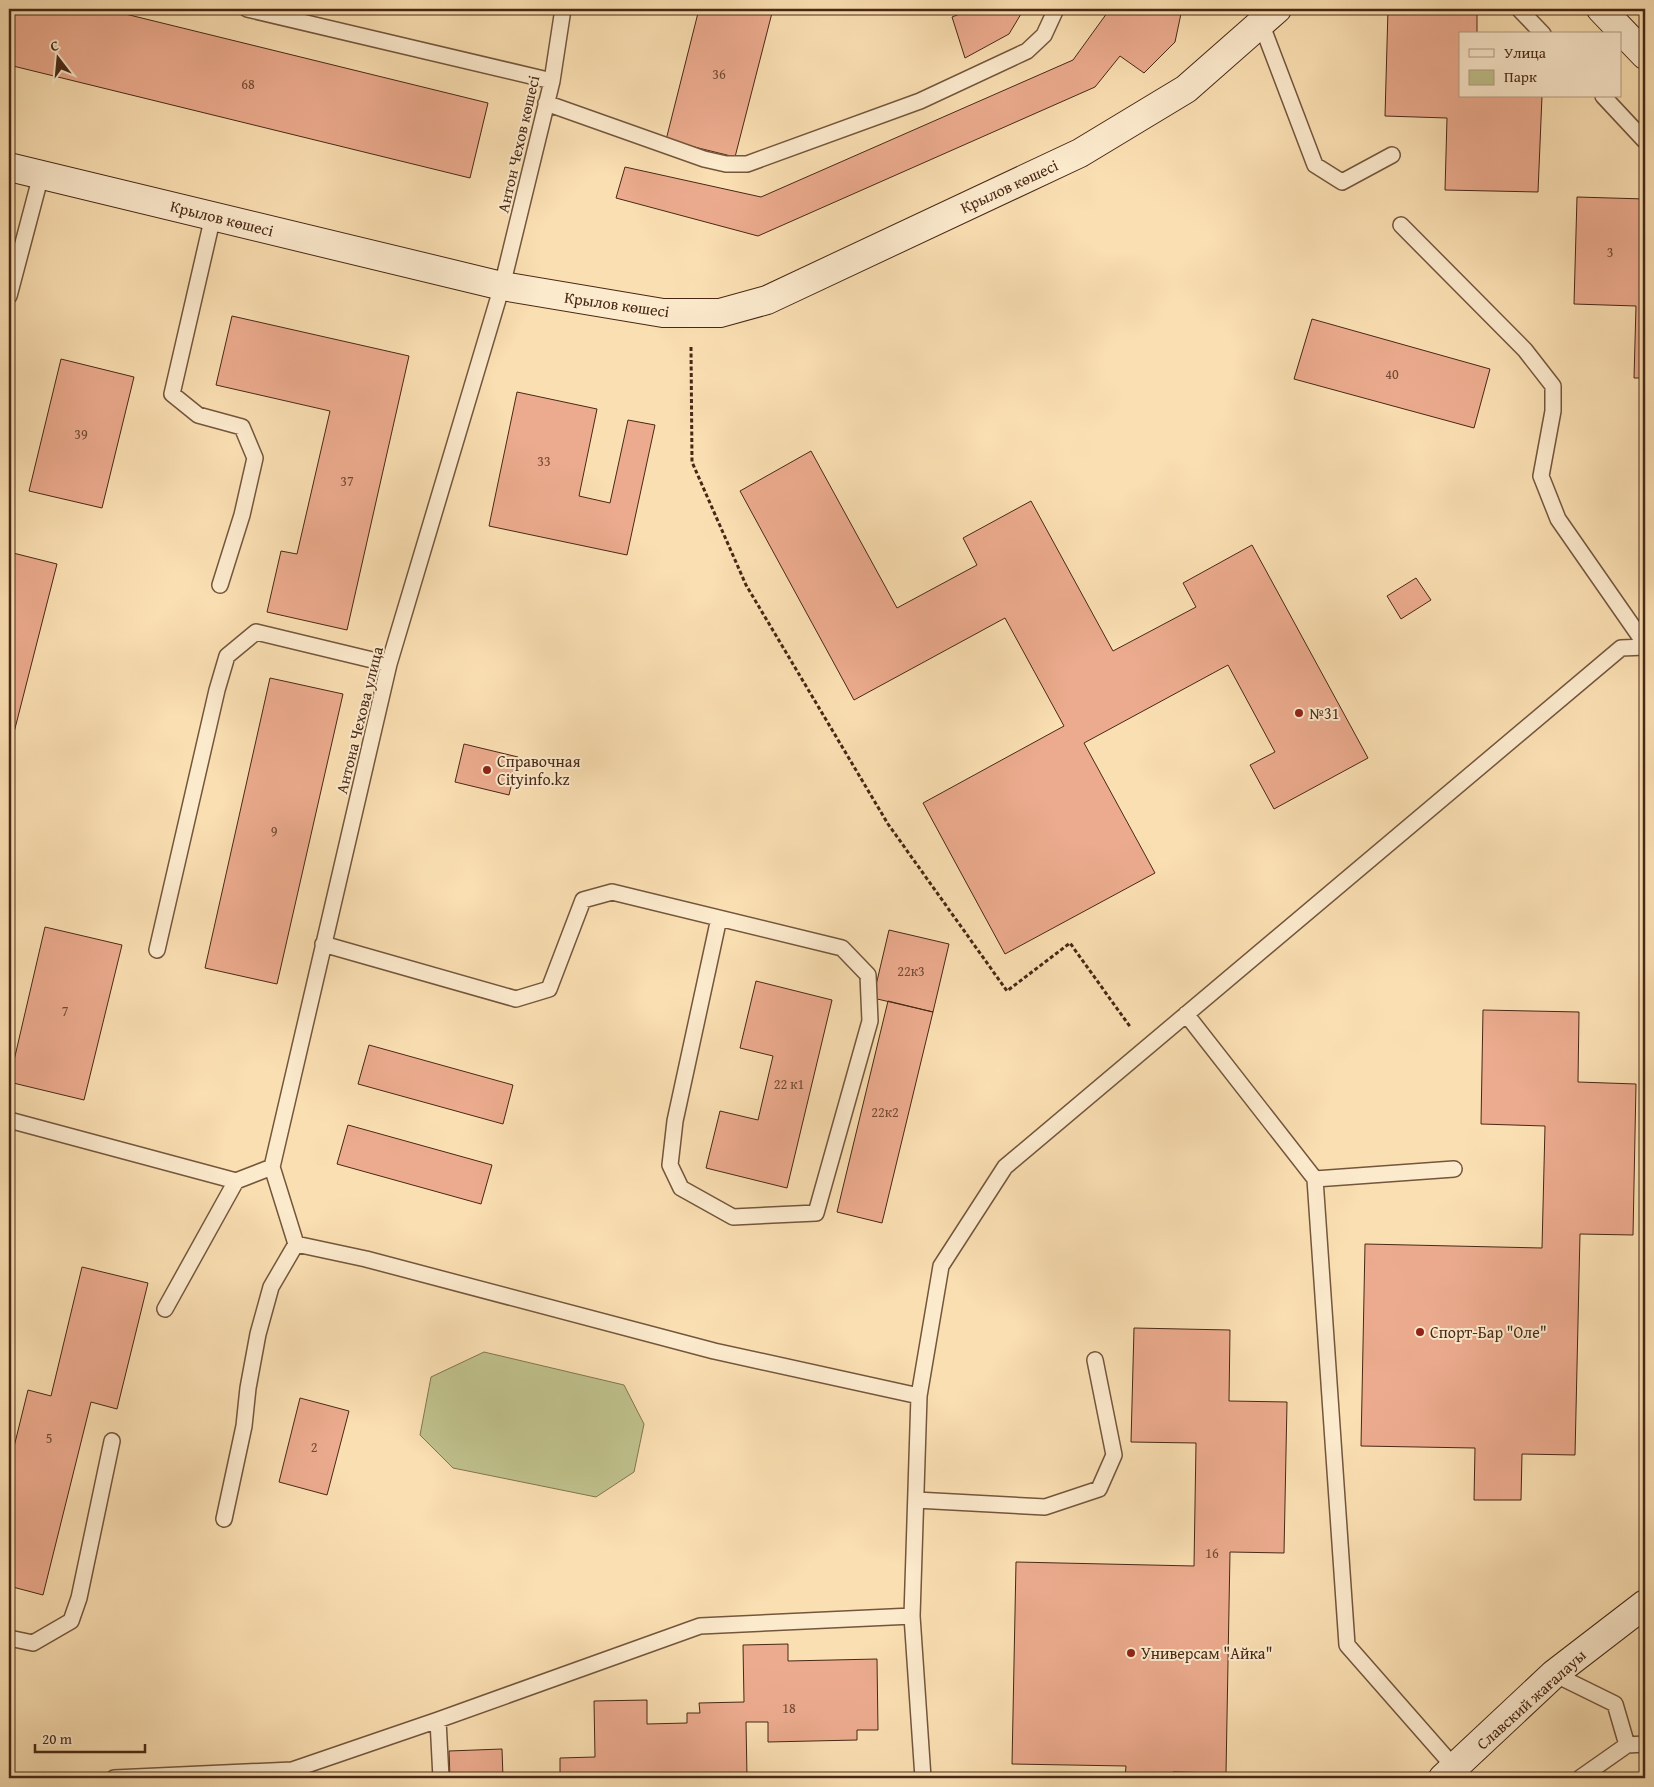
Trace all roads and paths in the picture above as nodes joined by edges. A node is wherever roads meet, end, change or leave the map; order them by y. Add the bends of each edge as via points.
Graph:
1 (247, 9) edge
2 (563, 9) edge
3 (1056, 9) edge
4 (1519, 9) edge
5 (1601, 9) edge
6 (1269, 16) edge
7 (1541, 32) edge
8 (1645, 55) edge
9 (552, 81) junction
10 (1605, 98) edge
11 (546, 103) junction
12 (1645, 141) edge
13 (1392, 155) dead end
14 (9, 167) edge
15 (41, 175) junction
16 (213, 216) junction
17 (1400, 225) dead end
18 (502, 286) junction
19 (9, 296) edge
20 (691, 313) junction
21 (220, 585) dead end
22 (1645, 645) edge
23 (389, 664) junction
24 (719, 918) junction
25 (324, 944) junction
26 (157, 950) dead end
27 (1186, 1014) junction
28 (1146, 1048) junction
29 (9, 1120) edge
30 (272, 1167) junction
31 (1454, 1169) dead end
32 (1315, 1179) junction
33 (236, 1181) junction
34 (296, 1244) junction
35 (165, 1309) dead end
36 (1095, 1360) dead end
37 (919, 1396) junction
38 (112, 1442) dead end
39 (916, 1500) junction
40 (224, 1518) dead end
41 (1640, 1614) edge
42 (912, 1616) junction
43 (9, 1638) edge
44 (1554, 1674) junction
45 (438, 1720) junction
46 (1645, 1744) edge
47 (1627, 1745) junction
48 (1449, 1773) edge
49 (114, 1778) edge
50 (441, 1778) edge
51 (923, 1778) edge
52 (1580, 1778) edge

1 - 9 lane
2 - 9 lane, Антон Чехов көшесі
3 - 11 lane via 1044,35 1027,52 920,101 747,164 704,159
4 - 7 lane
5 - 8 main road
6 - 13 lane via 1315,165 1342,182
6 - 20 main road, Крылов көшесі via 1186,89 1080,153 767,300 720,313
9 - 11 lane, Антон Чехов көшесі
10 - 12 lane
11 - 18 lane, Антон Чехов көшесі
14 - 15 main road, Крылов көшесі
15 - 16 main road, Крылов көшесі
15 - 19 lane
16 - 18 main road, Крылов көшесі
16 - 21 lane via 172,394 198,415 242,427 255,458 242,515
17 - 22 lane via 1525,350 1553,386 1553,411 1541,476 1558,519
18 - 20 main road, Крылов көшесі via 663,313
18 - 23 lane, Антона Чехова улица
20 - 28 path via 692,462 746,585 888,824 1007,991 1070,943
22 - 27 lane via 1621,648
23 - 25 lane, Антона Чехова улица
23 - 26 lane via 256,632 227,656
24 - 24 lane via 842,948 868,975 870,1021 816,1213 733,1217 681,1188 670,1164 675,1121
24 - 25 lane via 612,892 583,900 549,990 516,999
25 - 30 lane, Антона Чехова улица
27 - 28 lane
27 - 32 lane
28 - 37 lane via 1005,1167 941,1266
29 - 33 lane
30 - 33 lane
30 - 34 lane
31 - 32 lane
32 - 48 lane via 1347,1645
33 - 35 lane
34 - 37 lane via 366,1259 714,1351
34 - 40 lane via 271,1287 258,1334 244,1426
36 - 39 lane via 1114,1454 1099,1489 1045,1507
37 - 39 lane
38 - 43 lane via 79,1598 70,1621 33,1643
39 - 42 lane
41 - 44 main road, Славский жағалауы
42 - 45 lane via 700,1626
42 - 51 lane
44 - 47 lane via 1615,1704
44 - 48 main road, Славский жағалауы
45 - 49 lane via 292,1770
45 - 50 lane
46 - 47 lane
47 - 52 lane

